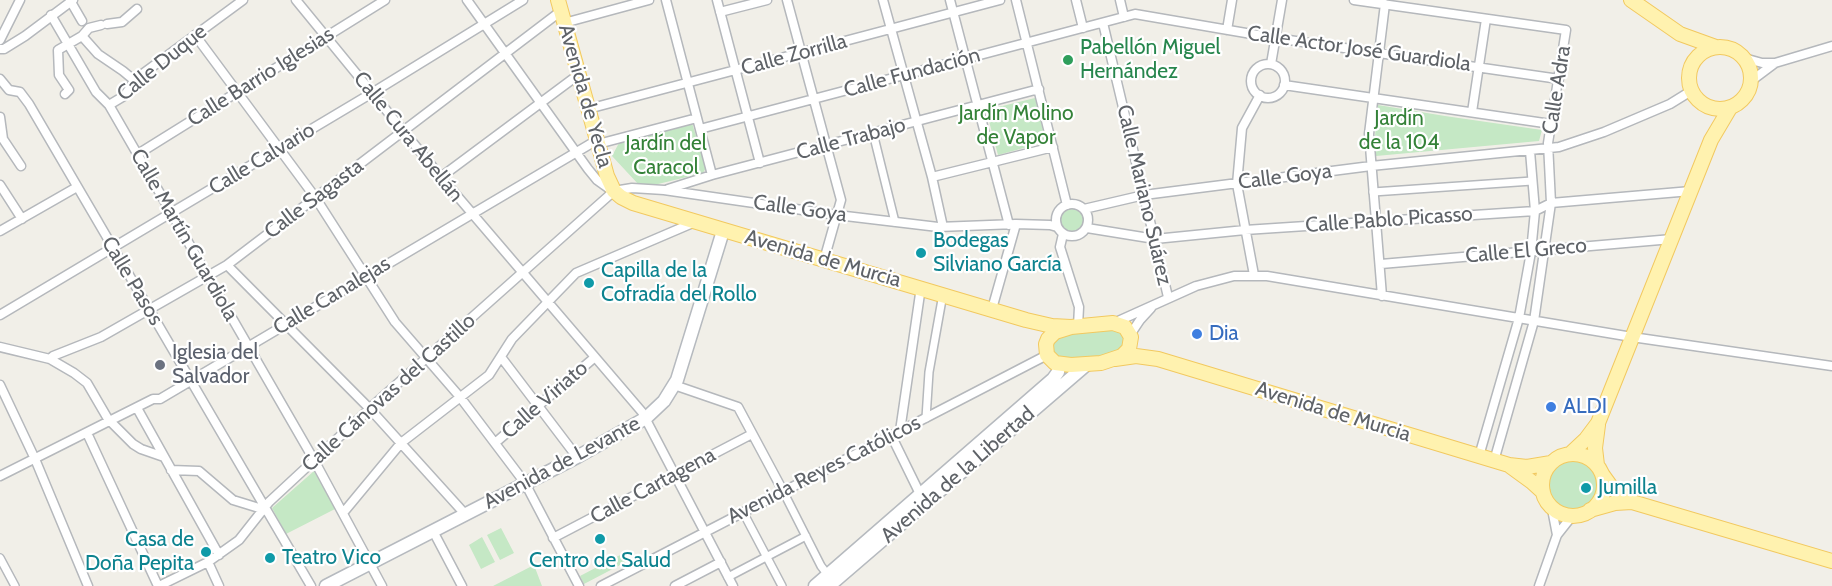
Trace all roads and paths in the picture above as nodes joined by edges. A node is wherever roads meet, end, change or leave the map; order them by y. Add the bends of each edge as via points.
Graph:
1 (20, 0) edge
2 (243, 0) edge
3 (296, 0) edge
4 (385, 0) edge
5 (467, 0) edge
6 (523, 0) edge
7 (649, 0) edge
8 (666, 0) edge
9 (717, 0) edge
10 (763, 0) edge
11 (787, 0) edge
12 (883, 0) edge
13 (950, 0) edge
14 (1000, 0) edge
15 (1016, 0) edge
16 (1076, 0) edge
17 (1119, 0) edge
18 (1232, 0) edge
19 (1282, 0) edge
20 (1354, 0) edge
21 (1631, 0) edge
22 (72, 1) edge
23 (1385, 4) junction
24 (137, 9) dead end
25 (561, 11) edge
26 (720, 12) junction
27 (954, 13) junction
28 (51, 15) junction
29 (1124, 17) junction
30 (1486, 19) junction
31 (1103, 23) junction
32 (484, 25) junction
33 (1083, 28) junction
34 (84, 29) junction
35 (891, 29) junction
36 (1227, 30) junction
37 (1680, 34) junction
38 (195, 35) junction
39 (326, 37) junction
40 (1275, 38) junction
41 (0, 40) edge
42 (1027, 43) junction
43 (69, 45) junction
44 (1832, 46) edge
45 (1716, 47) junction
46 (0, 49) edge
47 (1379, 51) junction
48 (504, 52) junction
49 (802, 53) junction
50 (1744, 58) junction
51 (966, 59) junction
52 (1775, 63) junction
53 (1272, 64) junction
54 (1691, 64) junction
55 (1479, 67) junction
56 (580, 69) junction
57 (735, 70) junction
58 (903, 76) junction
59 (0, 79) edge
60 (1559, 79) junction
61 (135, 81) junction
62 (1751, 81) junction
63 (687, 83) junction
64 (1284, 85) junction
65 (1039, 89) junction
66 (238, 92) junction
67 (1691, 92) junction
68 (372, 93) junction
69 (65, 94) dead end
70 (1260, 95) junction
71 (814, 98) junction
72 (1372, 98) junction
73 (540, 102) junction
74 (109, 105) junction
75 (978, 105) junction
76 (1706, 106) junction
77 (1730, 108) junction
78 (588, 109) junction
79 (1472, 112) junction
80 (0, 117) edge
81 (748, 117) junction
82 (697, 118) junction
83 (917, 122) junction
84 (1551, 124) junction
85 (700, 129) junction
86 (402, 131) junction
87 (873, 133) junction
88 (1712, 140) junction
89 (597, 142) junction
90 (827, 145) junction
91 (1053, 147) junction
92 (279, 149) junction
93 (1548, 149) junction
94 (1530, 151) junction
95 (575, 152) junction
96 (138, 154) junction
97 (993, 162) junction
98 (760, 163) junction
99 (21, 166) dead end
100 (1371, 166) junction
101 (712, 175) junction
102 (441, 177) junction
103 (932, 177) junction
104 (1532, 181) junction
105 (1237, 184) junction
106 (0, 185) edge
107 (77, 188) junction
108 (664, 190) junction
109 (614, 191) junction
110 (1691, 191) junction
111 (1373, 192) junction
112 (1144, 195) junction
113 (315, 197) junction
114 (1551, 203) junction
115 (1067, 205) junction
116 (1084, 209) junction
117 (1535, 211) junction
118 (171, 213) junction
119 (472, 214) junction
120 (837, 215) junction
121 (22, 219) junction
122 (1376, 221) junction
123 (695, 222) junction
124 (896, 222) junction
125 (1012, 225) junction
126 (943, 227) junction
127 (1087, 228) junction
128 (1245, 230) junction
129 (0, 231) edge
130 (723, 231) junction
131 (1060, 231) junction
132 (1155, 239) junction
133 (1672, 239) junction
134 (112, 248) junction
135 (1544, 249) junction
136 (1531, 252) junction
137 (824, 260) junction
138 (1381, 264) junction
139 (227, 265) junction
140 (523, 273) junction
141 (1254, 275) junction
142 (208, 276) junction
143 (366, 277) junction
144 (921, 287) junction
145 (944, 294) junction
146 (1382, 296) junction
147 (1168, 297) junction
148 (548, 303) junction
149 (1155, 304) junction
150 (992, 309) junction
151 (149, 310) junction
152 (0, 315) edge
153 (1519, 318) junction
154 (1030, 321) junction
155 (1534, 321) junction
156 (1113, 323) junction
157 (285, 325) junction
158 (1074, 326) junction
159 (1130, 336) junction
160 (1632, 337) junction
161 (248, 346) junction
162 (0, 347) edge
163 (1051, 354) junction
164 (501, 357) junction
165 (595, 357) junction
166 (427, 358) junction
167 (50, 359) junction
168 (1115, 359) junction
169 (1158, 359) junction
170 (1086, 365) junction
171 (1832, 366) edge
172 (191, 379) junction
173 (0, 385) edge
174 (674, 385) junction
175 (460, 398) junction
176 (537, 407) junction
177 (137, 408) junction
178 (370, 409) junction
179 (646, 418) junction
180 (926, 418) junction
181 (111, 422) junction
182 (1598, 423) junction
183 (900, 430) junction
184 (87, 433) junction
185 (752, 434) junction
186 (891, 435) junction
187 (401, 443) junction
188 (495, 443) junction
189 (1570, 454) junction
190 (1479, 456) junction
191 (164, 457) junction
192 (577, 457) junction
193 (35, 459) junction
194 (314, 460) junction
195 (1494, 461) junction
196 (1551, 463) junction
197 (1509, 465) junction
198 (171, 470) junction
199 (1599, 470) junction
200 (675, 473) junction
201 (0, 476) edge
202 (525, 483) junction
203 (783, 491) junction
204 (1543, 492) junction
205 (920, 494) junction
206 (1632, 502) junction
207 (265, 507) junction
208 (1552, 509) junction
209 (1589, 511) junction
210 (743, 512) junction
211 (343, 513) junction
212 (465, 514) junction
213 (1572, 516) junction
214 (434, 531) junction
215 (705, 532) junction
216 (1557, 535) junction
217 (806, 536) junction
218 (553, 538) junction
219 (219, 555) junction
220 (767, 556) junction
221 (0, 558) edge
222 (1832, 561) edge
223 (208, 562) junction
224 (721, 562) junction
225 (370, 563) junction
226 (728, 577) junction
227 (829, 580) edge
228 (15, 586) edge
229 (87, 586) edge
230 (158, 586) edge
231 (219, 586) edge
232 (311, 586) edge
233 (326, 586) edge
234 (382, 586) edge
235 (461, 586) edge
236 (579, 586) edge
237 (601, 586) edge
238 (675, 586) edge
239 (733, 586) edge
240 (782, 586) edge
241 (815, 586) edge
242 (1539, 586) edge

1 - 41 street
2 - 38 street, Calle Duque
3 - 39 street, Calle Cura Abellán
4 - 39 street, Calle Barrio Iglesias
5 - 32 street
6 - 32 street, Calle Calvario
7 - 25 street
8 - 63 street
9 - 26 street
10 - 26 street
11 - 49 street
12 - 35 street
13 - 27 street
14 - 27 street, Calle Zorrilla
15 - 42 street
16 - 33 street
17 - 29 street
18 - 36 street
19 - 40 street
20 - 23 street
21 - 37 main road
22 - 28 street
22 - 34 street
23 - 30 street
23 - 47 street
24 - 34 street via 122,22
25 - 48 street, Calle Sagasta
25 - 56 main road, Avenida de Yecla
26 - 57 street
27 - 35 street, Calle Zorrilla
27 - 51 street
28 - 43 street, Calle Martín Guardiola
28 - 46 street via 26,36
29 - 31 street, Calle Fundación
29 - 36 street, Calle Actor José Guardiola via 1135,14
30 - 55 street
30 - 60 street, Calle Adra via 1566,30
31 - 33 street, Calle Fundación
31 - 112 street, Calle Mariano Suárez
32 - 48 street
32 - 68 street, Calle Calvario
33 - 42 street, Calle Fundación
34 - 43 street
34 - 61 street via 98,54
35 - 49 street, Calle Zorrilla
35 - 58 street
36 - 40 street, Calle Actor José Guardiola
37 - 45 main road
37 - 54 main road
38 - 61 street, Calle Duque
38 - 66 street
39 - 66 street, Calle Barrio Iglesias
39 - 68 street, Calle Cura Abellán
40 - 47 street, Calle Actor José Guardiola
40 - 53 street
42 - 51 street, Calle Fundación
42 - 65 street
43 - 69 street via 58,50 59,75 69,90
43 - 74 street, Calle Martín Guardiola via 96,92
44 - 52 street
45 - 50 main road via 1731,49
45 - 54 main road via 1701,52
47 - 55 street, Calle Actor José Guardiola
47 - 72 street
48 - 73 street
48 - 86 street, Calle Sagasta
49 - 57 street, Calle Zorrilla
49 - 71 street
50 - 52 street
50 - 62 main road
51 - 58 street, Calle Fundación
51 - 75 street
52 - 62 street
53 - 64 street via 1282,72
53 - 70 street via 1260,66 1252,75 1252,87
54 - 67 main road
55 - 60 street, Calle Actor José Guardiola
55 - 79 street
56 - 73 street
56 - 78 main road, Avenida de Yecla
57 - 63 street, Calle Zorrilla
57 - 81 street
58 - 71 street, Calle Fundación
58 - 83 street
59 - 107 street, Calle Pasos via 9,90 20,92 29,104
60 - 84 street, Calle Adra
61 - 74 street, Calle Duque via 124,96
62 - 77 main road via 1744,97
63 - 78 street, Calle Zorrilla
63 - 82 street
64 - 70 street via 1272,97
64 - 72 street
65 - 75 street, Calle Trabajo
65 - 91 street
66 - 92 street
66 - 96 street, Calle Barrio Iglesias
67 - 76 main road
67 - 93 street, Calle Goya via 1604,132
68 - 86 street, Calle Cura Abellán
68 - 92 street, Calle Calvario
70 - 105 street via 1242,128
71 - 81 street, Calle Fundación
71 - 90 street
72 - 79 street
72 - 100 street
73 - 95 street
73 - 102 street
74 - 96 street, Calle Martín Guardiola
75 - 83 street, Calle Trabajo
75 - 97 street
76 - 77 main road
76 - 88 main road
77 - 88 main road
78 - 89 main road, Avenida de Yecla
79 - 84 street
80 - 99 street via 3,139
81 - 85 street, Calle Fundación
81 - 98 street
82 - 85 street
82 - 89 street, Calle Canalejas
83 - 87 street, Calle Trabajo
83 - 103 street
84 - 93 street, Calle Adra
85 - 101 street
86 - 102 street, Calle Cura Abellán
86 - 113 street, Calle Sagasta
87 - 90 street, Calle Trabajo
87 - 124 street
88 - 110 main road
89 - 95 street, Calle Canalejas
89 - 109 main road, Avenida de Yecla
90 - 98 street, Calle Trabajo
90 - 120 street via 841,200
91 - 97 street
91 - 115 street
92 - 113 street
92 - 118 street, Calle Calvario
93 - 94 street, Calle Goya
93 - 114 street, Calle Adra
94 - 100 street, Calle Goya
94 - 104 street
95 - 109 street via 597,180
95 - 119 street, Calle Canalejas
96 - 118 street, Calle Martín Guardiola
97 - 103 street
97 - 125 street
98 - 101 street, Calle Trabajo
100 - 105 street, Calle Goya
100 - 111 street
101 - 108 street, Calle Trabajo
102 - 119 street, Calle Cura Abellán
103 - 126 street
104 - 111 street
104 - 117 street
105 - 112 street, Calle Goya
105 - 128 street
106 - 121 street
107 - 121 street
107 - 134 street, Calle Pasos
108 - 109 street, Calle Goya
108 - 120 street, Calle Goya
109 - 123 main road, Avenida de Murcia via 633,203
109 - 140 street, Calle Cánovas del Castillo
110 - 114 street, Calle Pablo Picasso
110 - 133 main road
111 - 122 street
112 - 116 street, Calle Goya
112 - 132 street, Calle Mariano Suárez
113 - 139 street, Calle Sagasta
113 - 143 street
114 - 117 street, Calle Pablo Picasso
114 - 135 street, Calle Adra
115 - 116 street
115 - 131 street via 1057,214
116 - 127 street via 1089,220
117 - 122 street, Calle Pablo Picasso
117 - 136 street
118 - 134 street, Calle Calvario
118 - 142 street, Calle Martín Guardiola
119 - 140 street, Calle Cura Abellán
119 - 143 street, Calle Canalejas
120 - 124 street, Calle Goya
120 - 137 street
121 - 129 street
122 - 128 street, Calle Pablo Picasso
122 - 138 street
123 - 130 main road, Avenida de Murcia
123 - 148 street via 576,273
124 - 126 street, Calle Goya
125 - 126 street, Calle Goya
125 - 131 street, Calle Goya via 1050,225
125 - 150 street
127 - 131 street via 1073,237
127 - 132 street, Calle Pablo Picasso
128 - 132 street, Calle Pablo Picasso
128 - 141 street
130 - 137 main road, Avenida de Murcia
130 - 174 main road, Avenida de Levante
131 - 158 street via 1060,247 1079,307
132 - 147 street, Calle Mariano Suárez
133 - 135 street, Calle El Greco
133 - 160 main road
134 - 151 street, Calle Pasos
134 - 152 street, Calle Calvario
135 - 136 street, Calle El Greco
135 - 155 street, Calle Adra
136 - 138 street, Calle El Greco
136 - 153 street
137 - 144 main road, Avenida de Murcia
138 - 146 street
139 - 142 street, Calle Sagasta
139 - 157 street
140 - 148 street, Calle Cura Abellán
140 - 166 street, Calle Cánovas del Castillo
141 - 146 street
141 - 147 street via 1215,280
142 - 151 street, Calle Sagasta
142 - 161 street, Calle Martín Guardiola
143 - 157 street, Calle Canalejas
143 - 166 street via 395,322
144 - 145 main road, Avenida de Murcia
144 - 183 street
145 - 150 main road, Avenida de Murcia
145 - 180 street via 929,372
146 - 153 street
147 - 149 street
148 - 164 street via 512,339
148 - 165 street, Calle Cura Abellán
149 - 156 street
149 - 159 street
150 - 154 main road, Avenida de Murcia
151 - 167 street, Calle Sagasta
151 - 172 street, Calle Pasos
153 - 155 street
153 - 190 street
154 - 158 main road, Avenida de Murcia
154 - 163 main road
155 - 160 street
155 - 195 street, Calle Adra
156 - 158 main road, Avenida de Murcia
156 - 159 main road via 1125,327
157 - 161 street, Calle Canalejas
157 - 178 street
158 - 163 main road via 1055,332 1048,339
159 - 168 main road via 1130,349
159 - 169 main road via 1142,350
160 - 171 street
160 - 182 main road
161 - 172 street, Calle Canalejas
161 - 194 street, Calle Martín Guardiola
162 - 167 street
163 - 170 main road
163 - 180 street, Avenida Reyes Católicos
163 - 205 main road via 1058,372 1053,379
164 - 175 street via 489,375
164 - 176 street
165 - 176 street, Calle Viriato
165 - 179 street, Calle Cura Abellán
166 - 175 street
166 - 178 street, Calle Cánovas del Castillo
167 - 181 street via 87,383
168 - 169 main road
168 - 170 main road
169 - 190 main road, Avenida de Murcia
170 - 227 main road, Avenida de la Libertad
172 - 177 street, Calle Canalejas
172 - 207 street, Calle Pasos
173 - 193 street
174 - 179 main road, Avenida de Levante
174 - 185 street via 738,407
175 - 187 street
175 - 188 street
176 - 188 street, Calle Viriato
176 - 192 street
177 - 181 street, Calle Canalejas
177 - 191 street
178 - 187 street
178 - 194 street, Calle Cánovas del Castillo
179 - 192 main road, Avenida de Levante
179 - 200 street, Calle Cura Abellán
180 - 183 street, Avenida Reyes Católicos
181 - 184 street, Calle Canalejas
181 - 191 street via 137,447
182 - 189 main road
182 - 199 main road via 1595,448
183 - 186 street, Avenida Reyes Católicos
184 - 193 street, Calle Canalejas
184 - 230 street
185 - 200 street, Calle Cartagena
185 - 203 street
186 - 203 street, Avenida Reyes Católicos
186 - 205 street
187 - 211 street
187 - 212 street
188 - 202 street
189 - 196 main road
189 - 199 main road via 1590,459
190 - 195 main road, Avenida de Murcia
191 - 198 street
192 - 202 main road, Avenida de Levante
193 - 201 street, Calle Canalejas
193 - 229 street
194 - 207 street, Calle Cánovas del Castillo
194 - 211 street, Calle Martín Guardiola
195 - 197 main road, Avenida de Murcia
196 - 197 main road, Avenida de Murcia
196 - 204 main road via 1545,471
197 - 204 main road, Avenida de Murcia
198 - 207 street via 199,471 233,500
198 - 219 street
199 - 206 main road via 1612,488
199 - 209 main road via 1604,484 1602,495
200 - 215 street, Calle Cura Abellán
200 - 218 street, Calle Cartagena
202 - 212 main road, Avenida de Levante
202 - 218 street
203 - 210 street, Avenida Reyes Católicos
203 - 217 street
204 - 208 main road
205 - 227 main road
206 - 209 main road
206 - 222 main road
207 - 219 street, Calle Cánovas del Castillo via 239,540
207 - 232 street, Calle Pasos
208 - 213 main road
208 - 216 street
209 - 213 main road
210 - 215 street, Avenida Reyes Católicos
210 - 220 street
211 - 225 street, Calle Martín Guardiola
212 - 214 main road, Avenida de Levante
213 - 216 street
214 - 225 main road, Avenida de Levante
214 - 235 street
215 - 224 street, Calle Cura Abellán
215 - 237 street, Avenida Reyes Católicos
216 - 242 street
217 - 220 street
217 - 227 street
218 - 236 street
219 - 223 street, Calle Cánovas del Castillo
220 - 226 street
220 - 240 street
221 - 228 street
223 - 230 street, Calle Cánovas del Castillo
223 - 231 street
224 - 226 street, Calle Cura Abellán
224 - 238 street
225 - 233 main road, Avenida de Levante
225 - 234 street, Calle Martín Guardiola
226 - 239 street, Calle Cura Abellán
227 - 241 main road

